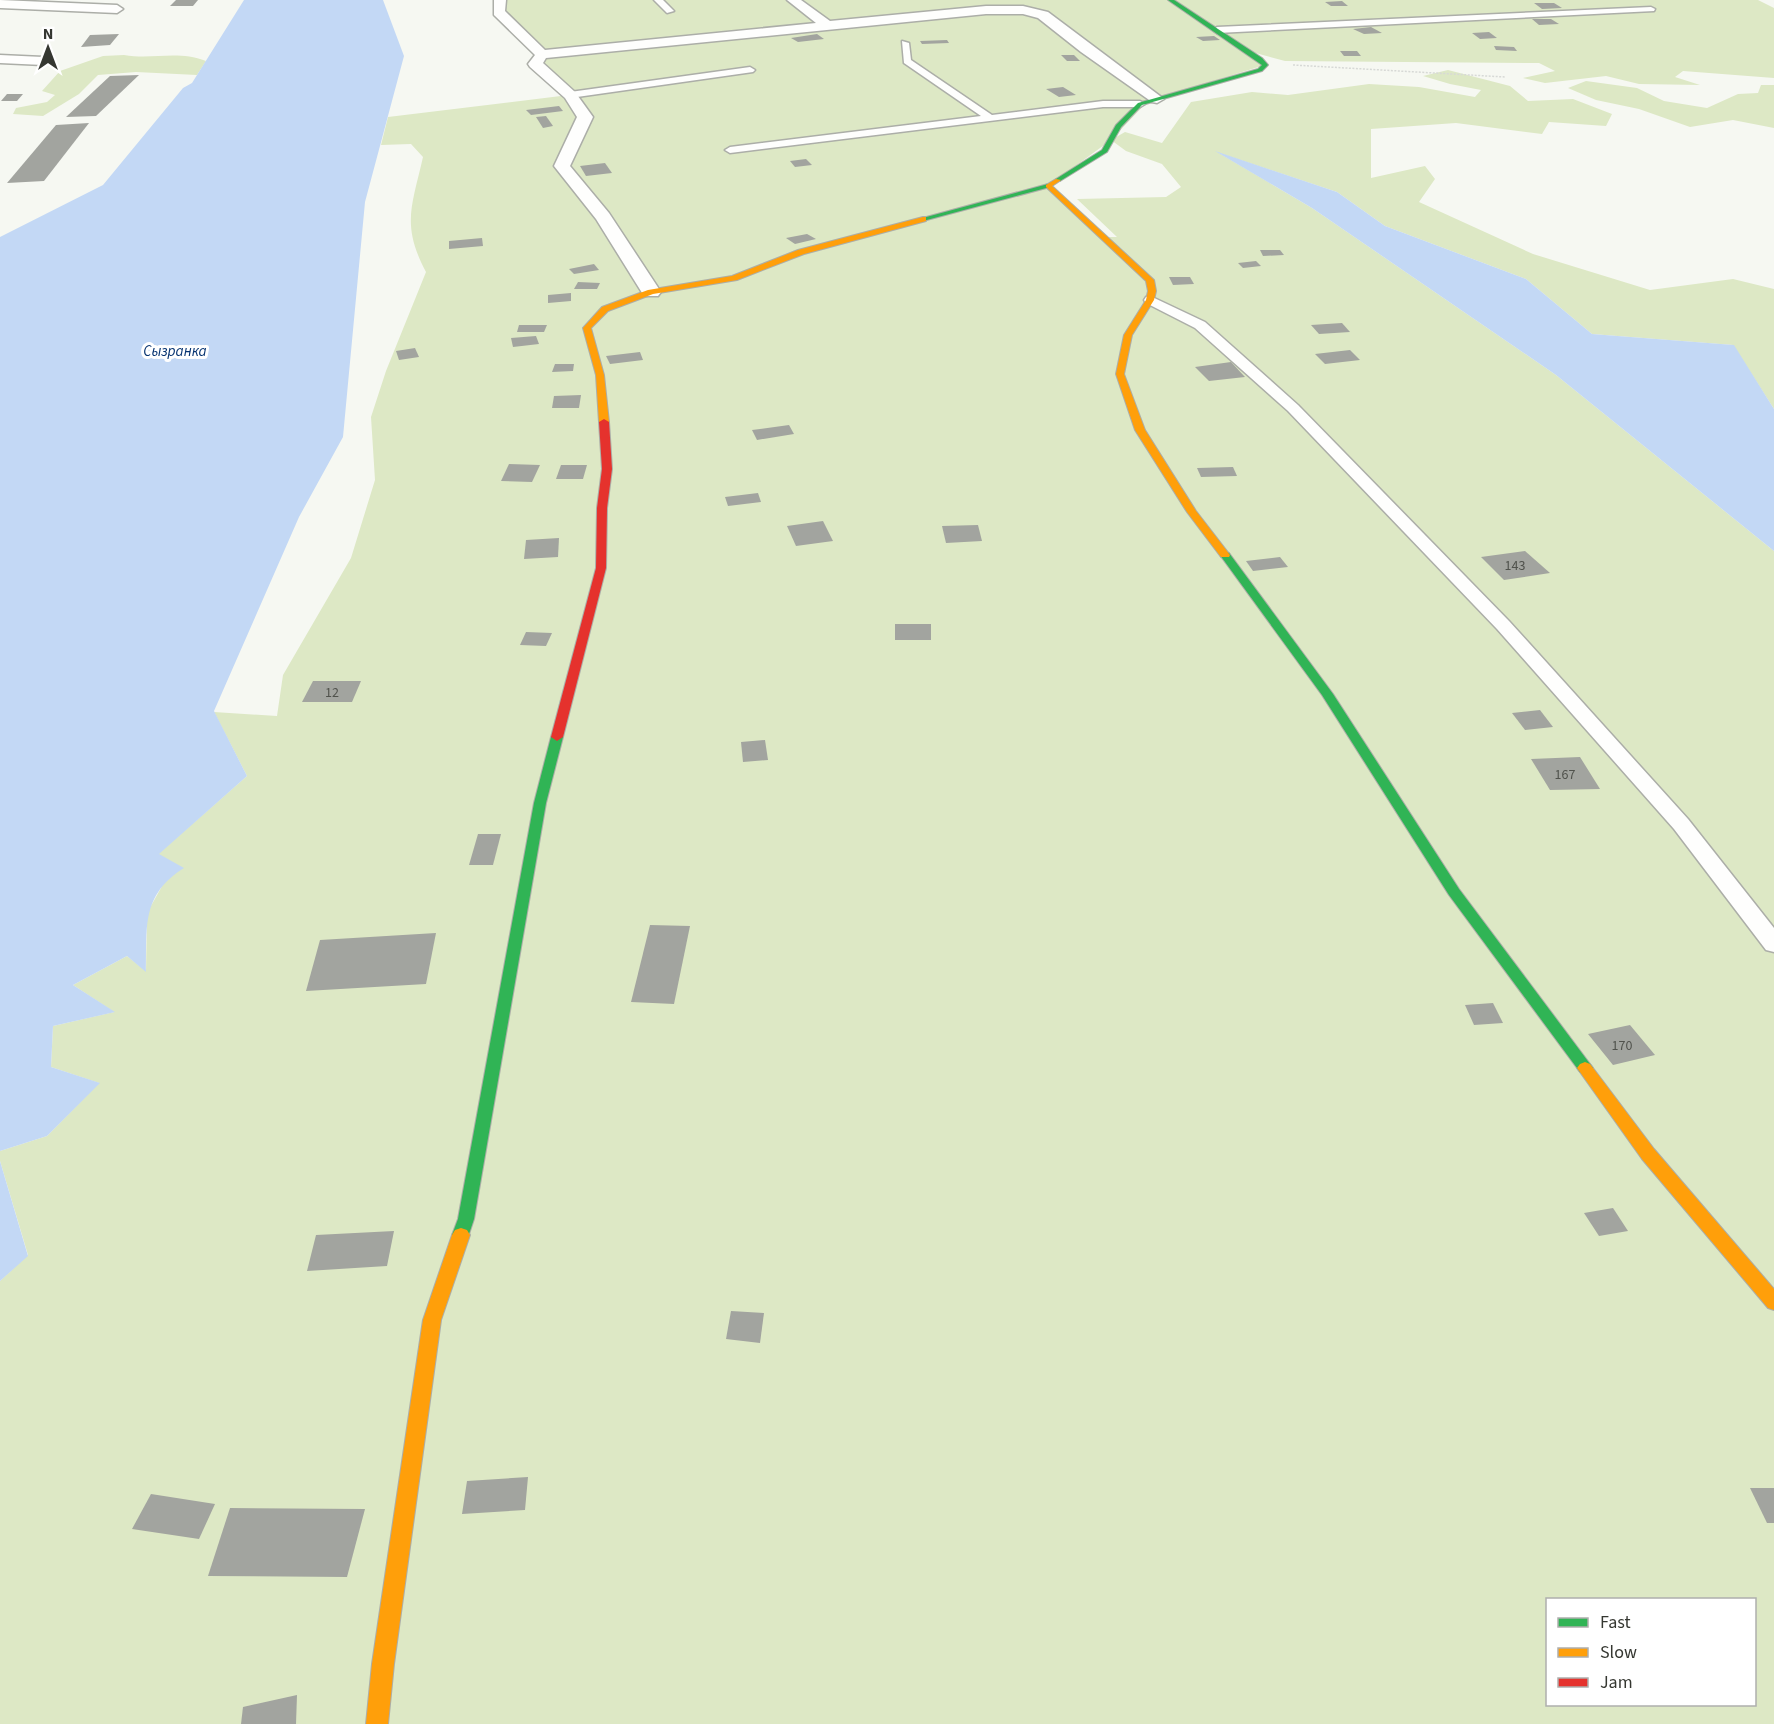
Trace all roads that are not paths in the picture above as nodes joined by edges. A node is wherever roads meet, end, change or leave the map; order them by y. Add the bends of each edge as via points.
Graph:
1 (500, 0) edge
2 (658, 0) edge
3 (793, 0) edge
4 (1171, 0) edge
5 (5, 3) edge
6 (117, 9) dead end
7 (1651, 9) dead end
8 (670, 11) dead end
9 (828, 26) junction
10 (1217, 30) junction
11 (906, 43) dead end
12 (542, 54) junction
13 (0, 59) edge
14 (43, 61) dead end
15 (750, 70) dead end
16 (570, 95) junction
17 (1156, 99) junction
18 (1140, 104) junction
19 (990, 118) junction
20 (730, 150) dead end
21 (1048, 186) junction
22 (651, 292) junction
23 (1150, 300) junction
24 (1774, 944) edge
25 (1774, 1302) edge
26 (377, 1724) edge

1 - 12 street via 499,12
2 - 8 lane
3 - 9 street
4 - 10 street
5 - 6 street
7 - 10 lane
9 - 12 street
9 - 17 street via 986,10 1023,10 1043,15
10 - 17 street via 1265,65 1260,70
11 - 19 lane via 907,61
12 - 16 street via 535,64
13 - 14 street
15 - 16 lane
16 - 22 street via 585,117 562,166 603,217
17 - 18 street
18 - 19 lane via 1103,104
18 - 21 street via 1118,126 1105,151
19 - 20 lane
21 - 22 street via 801,252 734,278
21 - 23 street via 1150,280
22 - 26 street via 605,309 587,328 600,375 607,469 601,568 540,803 466,1219 432,1320 382,1664
23 - 24 lane via 1200,325 1293,408 1503,625 1681,824
23 - 25 street via 1128,335 1120,374 1140,430 1192,512 1327,694 1454,892 1648,1154

